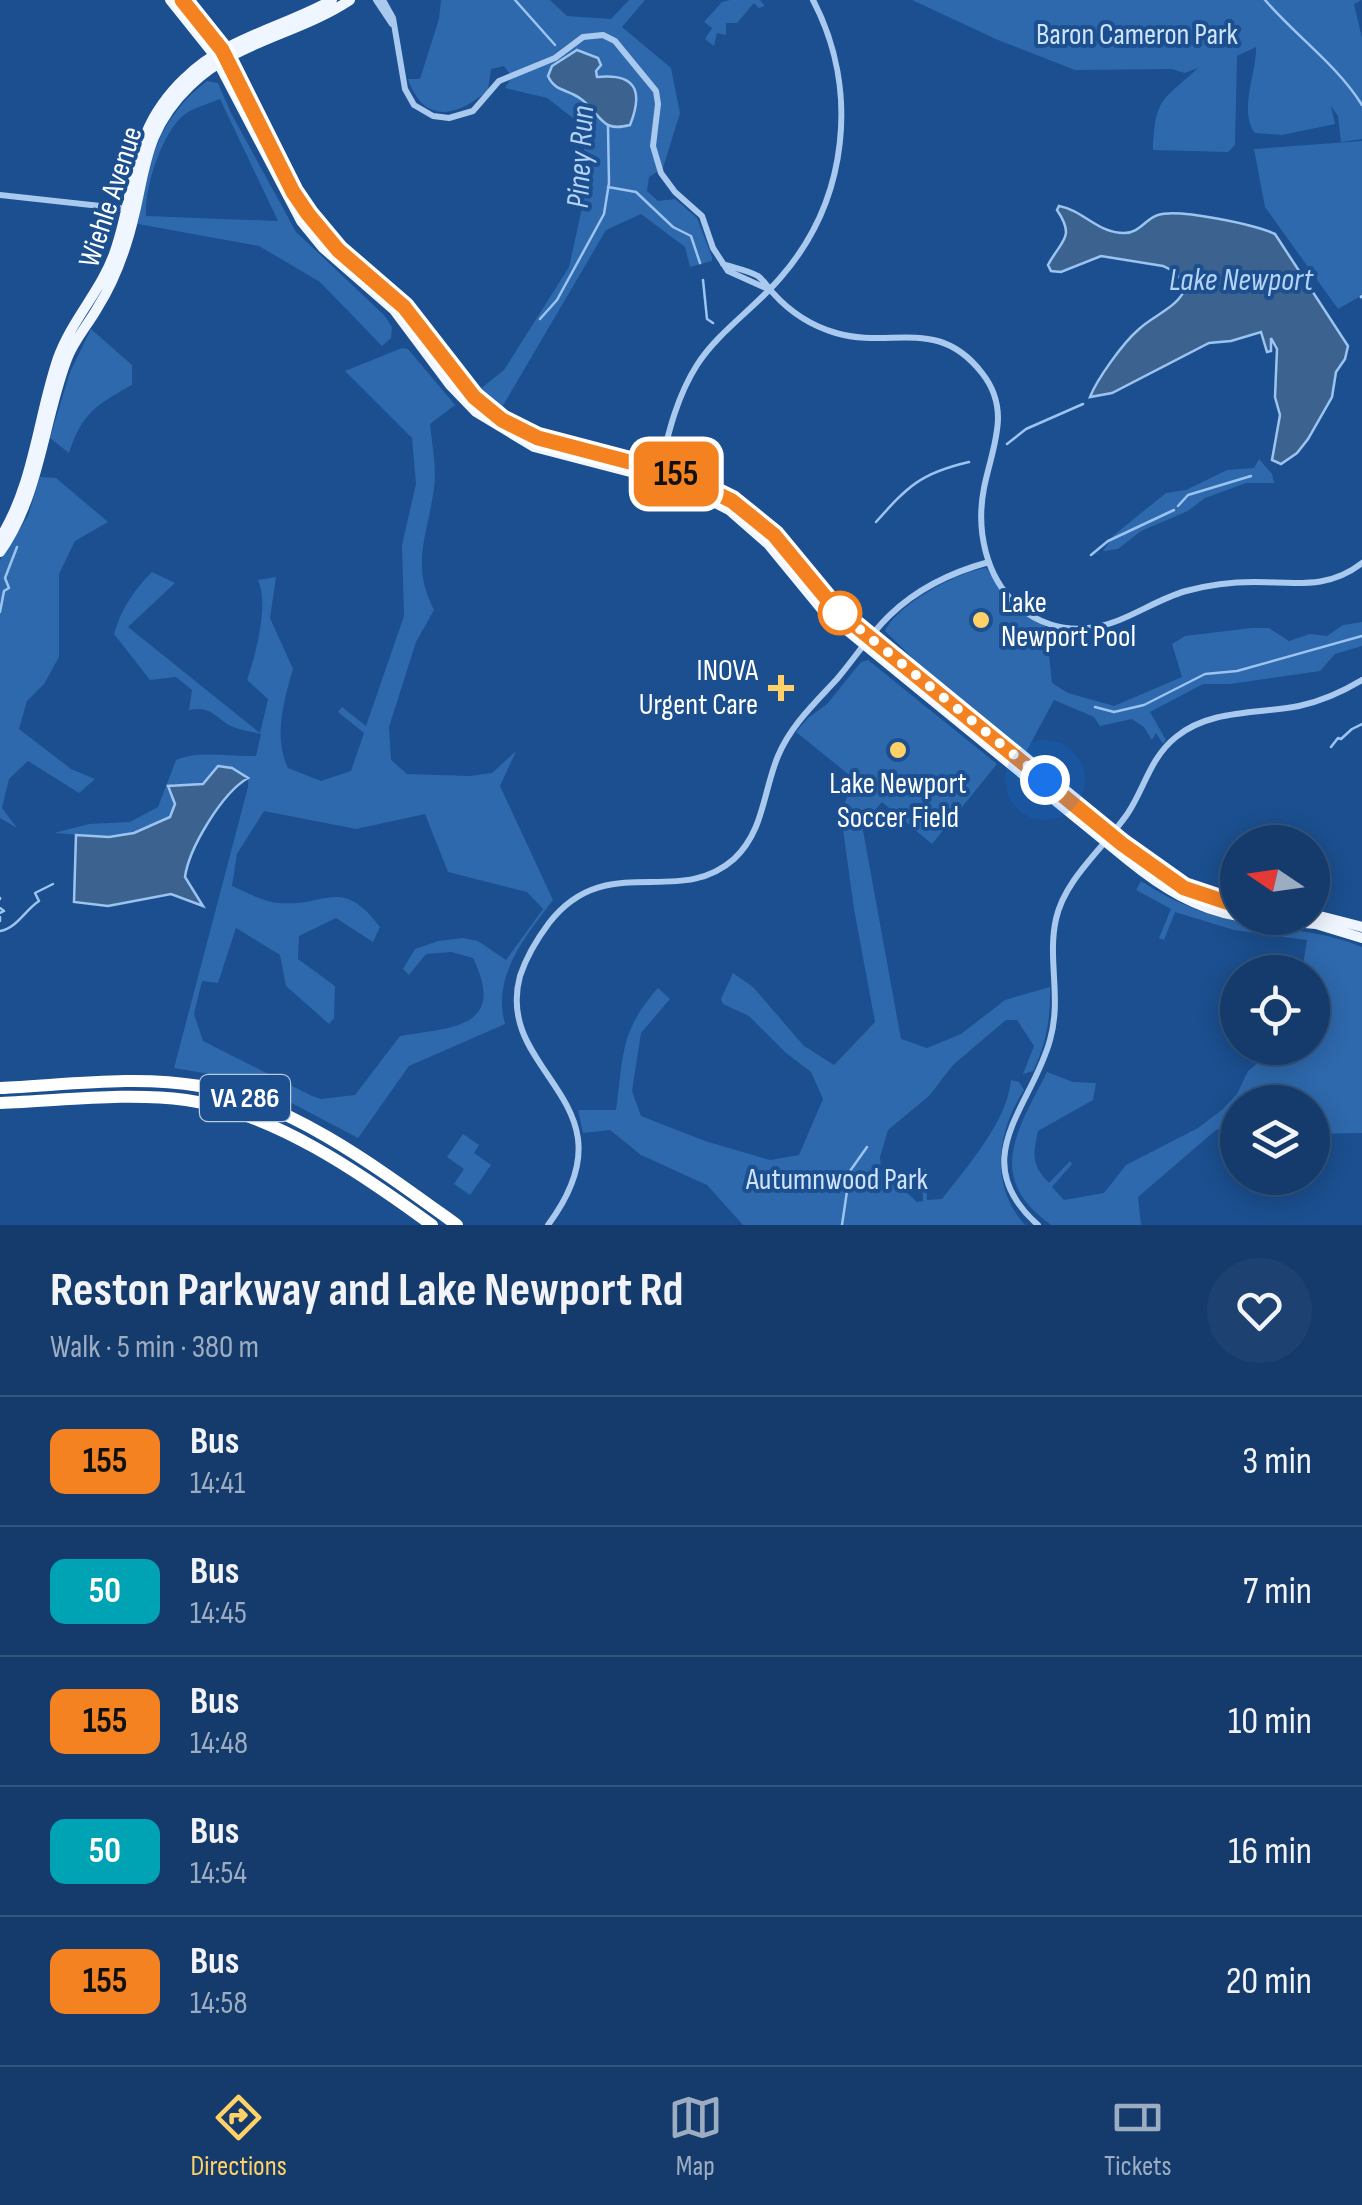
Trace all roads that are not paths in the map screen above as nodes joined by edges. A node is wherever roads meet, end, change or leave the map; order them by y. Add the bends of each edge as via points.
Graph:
1 (170, 0) edge
2 (182, 0) edge
3 (332, 0) edge
4 (350, 0) edge
5 (376, 0) edge
6 (384, 0) edge
7 (812, 0) edge
8 (393, 25) junction
9 (220, 57) junction
10 (0, 195) edge
11 (131, 209) junction
12 (770, 290) junction
13 (659, 474) junction
14 (0, 538) edge
15 (0, 552) edge
16 (989, 562) junction
17 (1362, 563) edge
18 (867, 642) junction
19 (1362, 680) edge
20 (1108, 839) junction
21 (1220, 902) edge
22 (1220, 910) edge
23 (1330, 919) edge
24 (1362, 927) edge
25 (1330, 928) edge
26 (1362, 938) edge
27 (0, 1088) edge
28 (0, 1103) edge
29 (432, 1225) edge
30 (456, 1225) edge
31 (548, 1225) edge
32 (1038, 1225) edge

1 - 9 main road
2 - 9 main road
3 - 9 main road, Wiehle Avenue
4 - 9 main road, Wiehle Avenue
5 - 8 street
6 - 8 street
7 - 12 street via 837,63 841,141 820,218
8 - 12 street via 403,83 414,105 433,116 462,116 512,72 555,58 583,37 609,37 658,98 652,137 658,167 702,216 722,264
9 - 11 main road, Wiehle Avenue via 183,79 150,124 135,159
9 - 13 main road via 308,214 404,307 474,397 538,438
10 - 11 street
11 - 14 main road, Wiehle Avenue via 106,274 59,357 20,495
11 - 15 main road, Wiehle Avenue via 112,282 66,361 23,511
12 - 13 street via 695,369 676,406
12 - 16 street via 818,327 862,338 934,338 981,371 999,420 982,499
13 - 18 main road via 708,487 752,516
16 - 17 street via 1023,610 1078,629 1110,624 1190,590 1319,583
16 - 18 street via 936,581 890,614
18 - 20 main road
18 - 31 street via 788,736 758,824 734,859 689,879 591,888 561,909 528,956 518,987 519,1024 567,1102 578,1143 570,1190
19 - 20 street via 1308,704 1219,716 1189,728 1154,759
20 - 21 main road via 1174,882
20 - 22 main road via 1176,895
20 - 32 street via 1058,910 1050,1040 1006,1140 1011,1188
23 - 24 main road
25 - 26 main road
27 - 30 highway, VA 286 via 164,1082 240,1096 348,1150
28 - 29 highway, VA 286 via 147,1098 213,1105 344,1166

